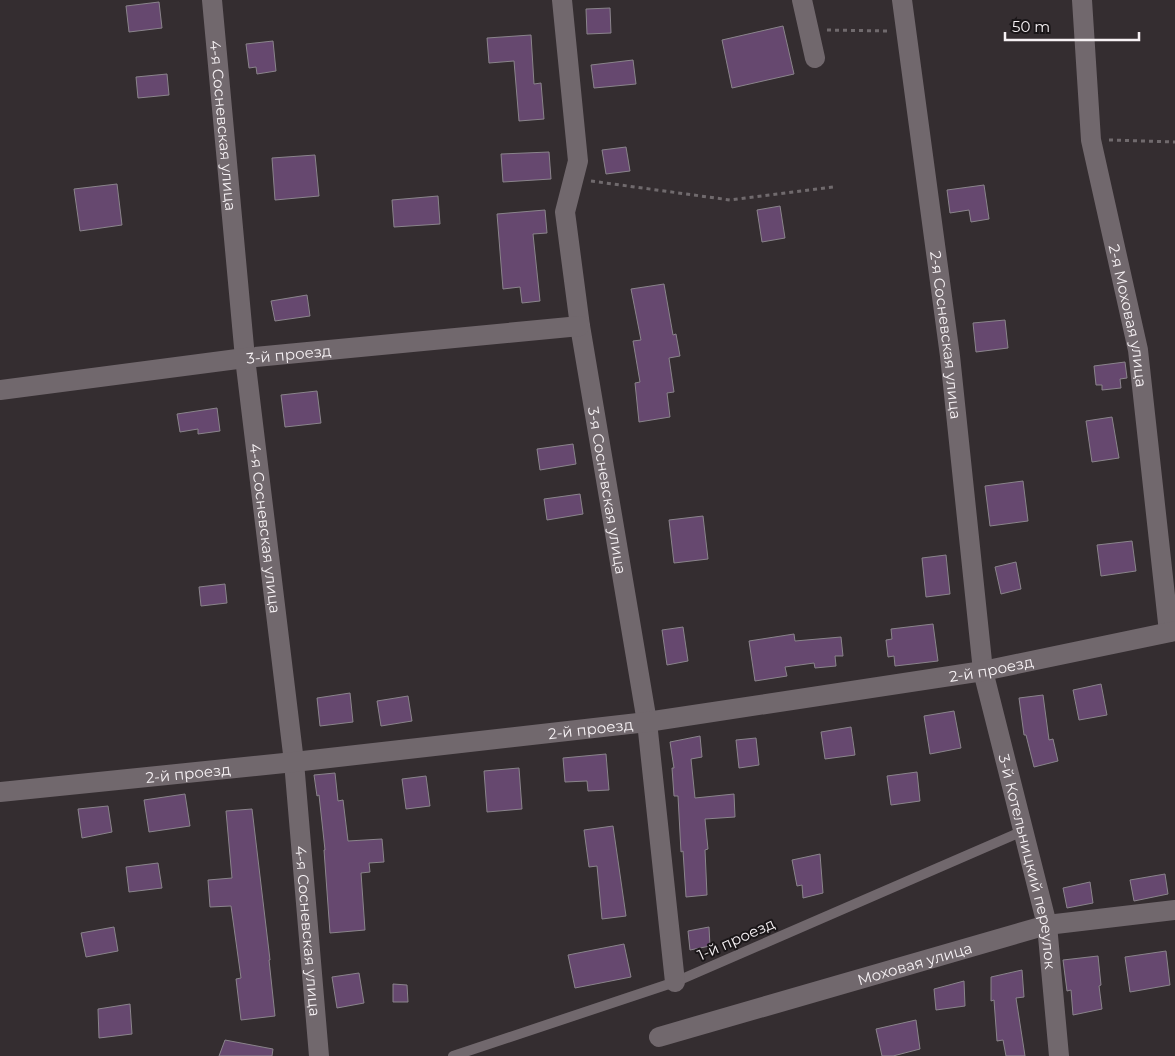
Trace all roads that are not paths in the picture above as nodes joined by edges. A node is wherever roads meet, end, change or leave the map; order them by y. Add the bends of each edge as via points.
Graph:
1 (212, 0) edge
2 (562, 0) edge
3 (802, 0) edge
4 (902, 0) edge
5 (1082, 0) edge
6 (814, 58) dead end
7 (580, 326) junction
8 (245, 358) junction
9 (0, 390) edge
10 (1172, 631) edge
11 (983, 671) junction
12 (647, 722) junction
13 (294, 762) junction
14 (0, 792) edge
15 (1023, 831) junction
16 (1175, 910) edge
17 (1047, 924) junction
18 (675, 982) junction
19 (659, 1037) dead end
20 (319, 1056) edge
21 (453, 1056) edge
22 (1059, 1056) edge

1 - 8 street, 4-я Сосневская улица
2 - 7 street, 3-я Сосневская улица via 578,161 565,212
3 - 6 street
4 - 11 street, 2-я Сосневская улица via 950,356
5 - 10 street, 2-я Моховая улица via 1091,140 1138,350
7 - 8 street, 3-й проезд
7 - 12 street, 3-я Сосневская улица
8 - 9 street, 3-й проезд
8 - 13 street, 4-я Сосневская улица
10 - 11 street, 2-й проезд
11 - 12 street, 2-й проезд
11 - 15 street, 3-й Котельницкий переулок
12 - 13 street, 2-й проезд
12 - 18 street, 3-я Сосневская улица
13 - 14 street, 2-й проезд
13 - 20 street, 4-я Сосневская улица
15 - 17 street, 3-й Котельницкий переулок
15 - 18 lane, 1-й проезд
16 - 17 street, Моховая улица
17 - 19 street, Моховая улица
17 - 22 street, 3-й Котельницкий переулок
18 - 21 lane, 1-й проезд

